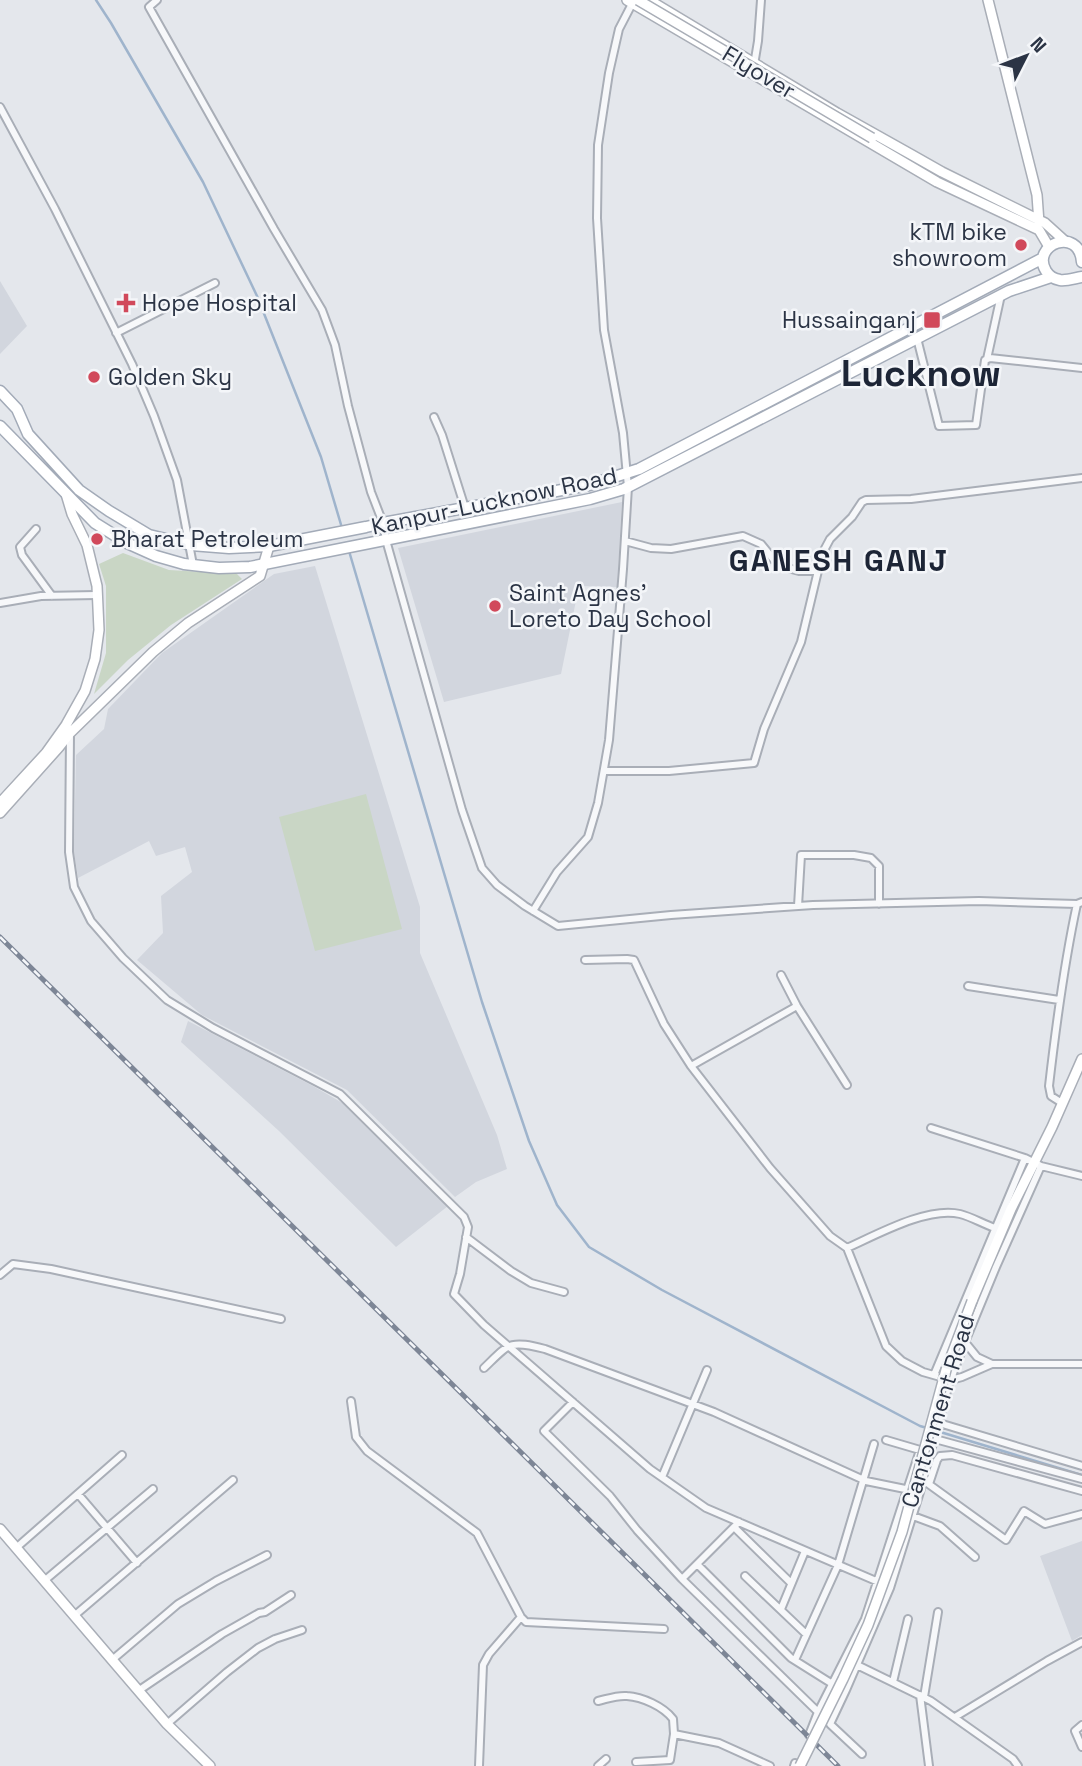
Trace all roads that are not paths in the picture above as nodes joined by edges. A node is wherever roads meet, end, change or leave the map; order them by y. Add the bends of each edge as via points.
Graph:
1 (144, 0) edge
2 (156, 0) edge
3 (649, 0) edge
4 (761, 0) edge
5 (988, 0) edge
6 (633, 1) edge
7 (149, 7) junction
8 (755, 63) junction
9 (751, 73) junction
10 (0, 107) edge
11 (876, 141) junction
12 (898, 147) junction
13 (892, 156) junction
14 (1039, 225) junction
15 (1074, 245) edge
16 (1049, 247) junction
17 (1043, 258) junction
18 (1082, 263) edge
19 (1051, 277) junction
20 (1077, 278) edge
21 (215, 283) dead end
22 (1001, 295) junction
23 (116, 333) junction
24 (917, 338) junction
25 (988, 359) junction
26 (1082, 368) edge
27 (0, 391) edge
28 (434, 417) dead end
29 (734, 420) junction
30 (23, 424) junction
31 (0, 425) edge
32 (740, 430) junction
33 (10, 436) junction
34 (627, 474) junction
35 (1082, 478) edge
36 (628, 487) junction
37 (66, 494) junction
38 (465, 508) junction
39 (383, 523) junction
40 (36, 529) dead end
41 (386, 540) junction
42 (625, 541) junction
43 (191, 545) junction
44 (268, 546) junction
45 (264, 564) junction
46 (193, 565) junction
47 (817, 571) junction
48 (97, 595) junction
49 (52, 596) junction
50 (0, 603) edge
51 (70, 733) junction
52 (604, 771) junction
53 (0, 803) edge
54 (0, 813) edge
55 (1080, 903) edge
56 (878, 904) junction
57 (798, 906) junction
58 (534, 911) junction
59 (585, 960) dead end
60 (781, 975) dead end
61 (968, 986) dead end
62 (1059, 1000) junction
63 (797, 1006) junction
64 (1082, 1059) edge
65 (691, 1066) junction
66 (848, 1086) dead end
67 (1062, 1103) junction
68 (931, 1128) dead end
69 (1025, 1158) junction
70 (1038, 1165) junction
71 (1082, 1176) edge
72 (995, 1228) junction
73 (467, 1237) junction
74 (847, 1248) junction
75 (1, 1271) edge
76 (564, 1292) dead end
77 (281, 1319) dead end
78 (959, 1335) junction
79 (508, 1346) junction
80 (992, 1364) junction
81 (1082, 1364) edge
82 (484, 1368) dead end
83 (707, 1370) dead end
84 (934, 1375) junction
85 (951, 1380) junction
86 (351, 1401) dead end
87 (573, 1402) junction
88 (692, 1404) junction
89 (939, 1423) junction
90 (934, 1439) junction
91 (886, 1440) dead end
92 (874, 1444) dead end
93 (122, 1455) dead end
94 (1082, 1466) edge
95 (662, 1477) junction
96 (1082, 1479) edge
97 (233, 1480) dead end
98 (863, 1480) junction
99 (926, 1482) junction
100 (153, 1489) dead end
101 (907, 1490) junction
102 (1082, 1491) edge
103 (920, 1492) junction
104 (78, 1494) junction
105 (1082, 1514) edge
106 (913, 1516) junction
107 (736, 1524) junction
108 (107, 1528) junction
109 (0, 1530) edge
110 (16, 1548) junction
111 (805, 1551) junction
112 (267, 1555) dead end
113 (975, 1557) dead end
114 (137, 1563) junction
115 (697, 1564) junction
116 (838, 1565) junction
117 (745, 1576) dead end
118 (682, 1579) junction
119 (44, 1581) junction
120 (878, 1581) junction
121 (792, 1583) junction
122 (890, 1587) junction
123 (291, 1595) dead end
124 (781, 1609) junction
125 (938, 1612) dead end
126 (74, 1616) junction
127 (521, 1617) junction
128 (908, 1619) dead end
129 (664, 1629) dead end
130 (302, 1630) dead end
131 (806, 1634) junction
132 (1082, 1642) edge
133 (845, 1658) junction
134 (795, 1660) junction
135 (112, 1661) junction
136 (857, 1665) junction
137 (893, 1682) junction
138 (832, 1683) junction
139 (138, 1691) junction
140 (846, 1691) junction
141 (922, 1696) junction
142 (598, 1700) dead end
143 (818, 1712) junction
144 (955, 1717) junction
145 (167, 1724) junction
146 (1082, 1725) edge
147 (674, 1734) junction
148 (809, 1735) dead end
149 (1082, 1747) edge
150 (862, 1754) dead end
151 (606, 1759) dead end
152 (636, 1762) dead end
153 (796, 1765) edge
154 (210, 1766) edge
155 (479, 1766) edge
156 (598, 1766) edge
157 (770, 1766) edge
158 (929, 1766) edge
159 (1018, 1766) edge

1 - 7 street
2 - 7 street
3 - 8 main road
4 - 8 street
5 - 14 main road via 1036,189
6 - 9 main road
6 - 11 main road, Flyover, bridge
6 - 34 street via 619,29 609,73 598,145 597,218 604,330
7 - 39 street via 322,310
8 - 9 street
8 - 12 main road
9 - 13 main road
10 - 23 street
11 - 12 main road, Flyover
11 - 13 main road, Flyover
12 - 14 main road
13 - 14 main road via 937,182
14 - 15 main road via 1045,223
14 - 16 main road
15 - 16 main road via 1054,243
15 - 18 main road
16 - 17 main road
17 - 19 main road
17 - 29 main road, Kanpur-Lucknow Road
18 - 20 main road
19 - 20 main road via 1061,281
19 - 22 main road, Kanpur-Lucknow Road
21 - 23 street
22 - 24 main road, Kanpur-Lucknow Road
22 - 25 street
23 - 43 street via 177,480
24 - 25 street via 939,426 976,425
24 - 32 main road, Kanpur-Lucknow Road
25 - 26 street
27 - 30 main road, Kanpur-Lucknow Road via 17,408
28 - 38 street
29 - 32 main road
29 - 34 main road, Kanpur-Lucknow Road
30 - 33 main road
30 - 43 main road, Kanpur-Lucknow Road via 79,490 149,535
31 - 33 main road, Kanpur-Lucknow Road
32 - 36 main road, Kanpur-Lucknow Road
33 - 37 main road, Kanpur-Lucknow Road
34 - 36 street
34 - 38 main road, Kanpur-Lucknow Road
35 - 47 street via 911,499 866,500 830,539
36 - 41 main road, Kanpur-Lucknow Road via 590,499
36 - 42 street
37 - 46 main road, Kanpur-Lucknow Road via 95,523 127,543
37 - 48 main road via 87,545
38 - 39 main road, Kanpur-Lucknow Road
39 - 41 street
39 - 44 main road, Kanpur-Lucknow Road
40 - 49 street via 20,547
41 - 45 main road, Kanpur-Lucknow Road
41 - 58 street via 482,868 497,885
42 - 47 street via 671,549 743,536 761,544 784,567
42 - 52 street
43 - 44 main road, Kanpur-Lucknow Road
43 - 46 street
44 - 45 main road
45 - 46 main road, Kanpur-Lucknow Road
45 - 51 main road via 260,576 153,652
47 - 52 street via 801,642 754,763
48 - 49 street
48 - 53 main road via 99,630 85,691 62,732
49 - 50 street
51 - 54 main road
51 - 73 street via 69,852 74,887 91,921 167,1000 340,1094 464,1217
52 - 58 street via 588,836 556,872
55 - 56 street
55 - 62 street
56 - 57 street
56 - 57 street via 879,866 871,858 801,855
57 - 58 street via 558,926
59 - 65 street via 634,960 664,1024
60 - 63 street
61 - 62 street
62 - 67 street via 1049,1086 1051,1096
63 - 65 street
63 - 66 street
64 - 67 main road, Cantonment Road
65 - 74 street via 770,1168 830,1236
67 - 70 main road, Cantonment Road
68 - 69 street
69 - 70 street
69 - 72 street
70 - 71 street
70 - 78 street via 996,1267
70 - 78 main road, Cantonment Road, bridge via 1012,1209
72 - 74 street via 941,1212 907,1221
72 - 78 street
73 - 76 street via 531,1283
73 - 79 street via 454,1294
74 - 84 street via 886,1346 902,1361
75 - 77 street via 13,1264 51,1269
78 - 80 street via 977,1357
78 - 84 street
78 - 85 street
78 - 153 main road, Cantonment Road, bridge via 902,1532 868,1625
79 - 82 street
79 - 87 street
79 - 88 street via 523,1343 545,1349
80 - 81 street
80 - 85 street
83 - 88 street
84 - 85 street
85 - 89 street
86 - 127 street via 356,1437 367,1451 477,1533
87 - 95 street
87 - 118 street via 544,1430 610,1496
88 - 95 street
88 - 98 street
89 - 90 street
89 - 94 street
90 - 96 street
90 - 99 street
91 - 101 street via 920,1450
92 - 98 street
93 - 104 street
95 - 107 street
97 - 114 street
98 - 101 street
98 - 116 street
99 - 102 street via 940,1456 952,1455
99 - 103 street
99 - 105 street via 1006,1540 1024,1511 1045,1524
100 - 108 street
101 - 103 street
101 - 120 street
103 - 106 street
104 - 108 street
104 - 110 street
106 - 113 street via 940,1526
106 - 122 street
107 - 111 street
107 - 115 street
107 - 121 street
108 - 114 street
108 - 119 street
109 - 110 main road
110 - 119 main road
111 - 116 street
111 - 121 street
112 - 135 street via 178,1604
114 - 126 street
115 - 118 street
115 - 134 street
116 - 120 street
116 - 131 street
117 - 124 street
118 - 143 street
119 - 126 main road
120 - 122 street
120 - 133 street
121 - 124 street
122 - 136 street
123 - 139 street via 222,1634
124 - 131 street
125 - 141 street
126 - 135 main road
127 - 129 street via 526,1622
127 - 155 street via 483,1665
128 - 137 street
130 - 145 street via 258,1648
131 - 134 street
132 - 144 street
133 - 136 street
133 - 138 street
134 - 138 street
135 - 139 main road
136 - 137 street
136 - 140 street
137 - 141 street
138 - 140 street
138 - 143 street
139 - 145 main road
140 - 150 street via 830,1724
141 - 144 street
141 - 158 street
142 - 147 street via 627,1696 661,1707 673,1719
143 - 148 street
144 - 159 street
145 - 154 main road
146 - 149 street via 1075,1731
147 - 152 street via 670,1760
147 - 157 street via 719,1743
151 - 156 street

